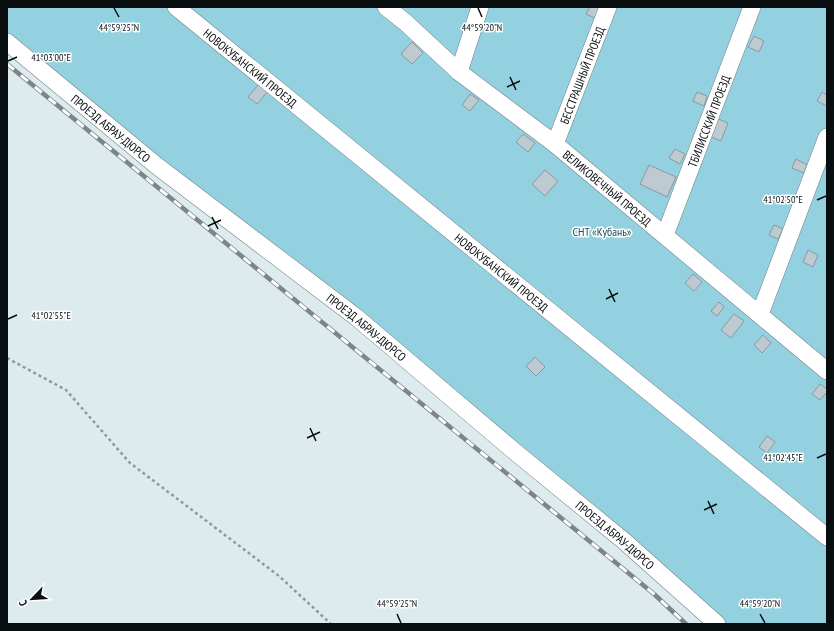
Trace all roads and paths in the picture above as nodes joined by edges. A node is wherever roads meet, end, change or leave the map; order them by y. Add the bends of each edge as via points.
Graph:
1 (176, 7) edge
2 (386, 7) edge
3 (480, 7) edge
4 (608, 7) edge
5 (752, 7) edge
6 (7, 42) edge
7 (459, 72) junction
8 (827, 137) edge
9 (556, 144) junction
10 (665, 234) junction
11 (760, 314) junction
12 (7, 358) edge
13 (827, 370) edge
14 (827, 537) edge
15 (331, 624) edge
16 (717, 624) edge

1 - 14 street, НОВОКУБАНСКИЙ ПРОЕЗД
2 - 7 street, ВЕЛИКОВЕЧНЫЙ ПРОЕЗД via 406,22
3 - 7 street
4 - 9 street, БЕССТРАШНЫЙ ПРОЕЗД
5 - 10 street, ТБИЛИССКИЙ ПРОЕЗД
6 - 16 street, ПРОЕЗД АБРАУ-ДЮРСО via 157,166 356,317 624,541
7 - 9 street, ВЕЛИКОВЕЧНЫЙ ПРОЕЗД
8 - 11 street
9 - 10 street, ВЕЛИКОВЕЧНЫЙ ПРОЕЗД
10 - 11 street, ВЕЛИКОВЕЧНЫЙ ПРОЕЗД
11 - 13 street, ВЕЛИКОВЕЧНЫЙ ПРОЕЗД
12 - 15 path via 66,390 130,464 279,576

